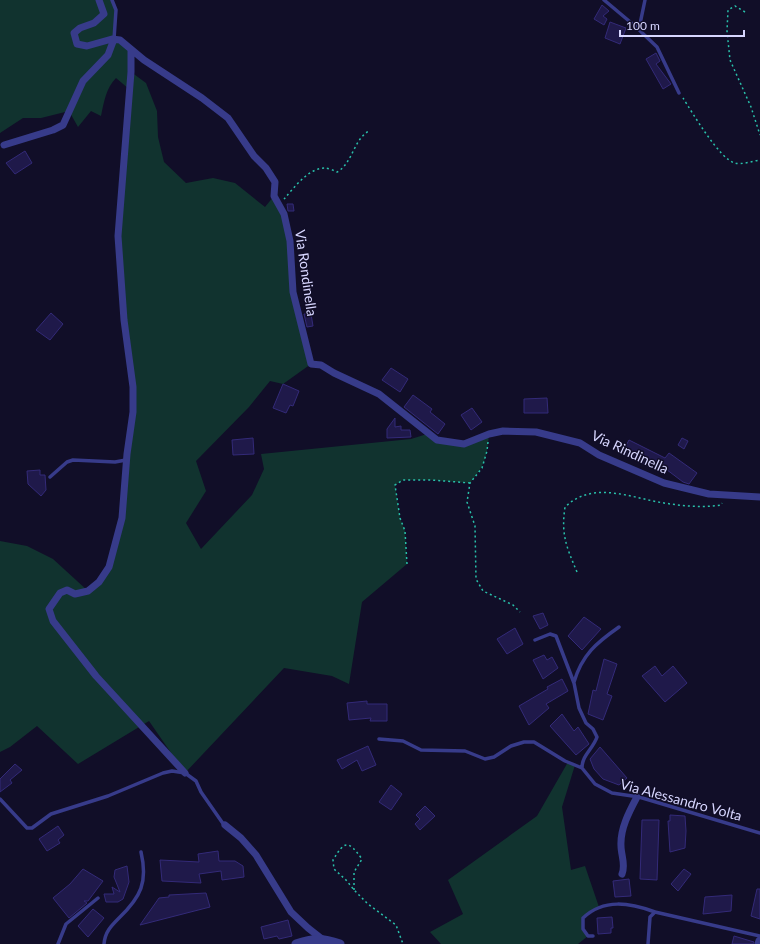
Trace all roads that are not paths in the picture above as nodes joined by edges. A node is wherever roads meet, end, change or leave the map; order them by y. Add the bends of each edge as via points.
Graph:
1 (99, 0) edge
2 (112, 0) edge
3 (604, 0) edge
4 (645, 0) edge
5 (635, 26) junction
6 (114, 39) junction
7 (131, 50) junction
8 (680, 93) road end
9 (4, 145) dead end
10 (488, 434) joint
11 (127, 460) junction
12 (50, 477) dead end
13 (760, 498) edge
14 (619, 627) dead end
15 (534, 640) dead end
16 (574, 683) junction
17 (378, 739) dead end
18 (582, 768) junction
19 (185, 773) junction
20 (637, 797) junction
21 (0, 799) edge
22 (225, 825) joint
23 (760, 833) edge
24 (141, 852) dead end
25 (622, 874) dead end
26 (98, 898) dead end
27 (655, 912) junction
28 (593, 936) dead end
29 (760, 936) edge
30 (322, 938) junction
31 (760, 941) edge
32 (58, 944) edge
33 (104, 944) edge
34 (296, 944) edge
35 (340, 944) edge
36 (648, 944) edge
37 (759, 944) edge

1 - 6 street via 104,14 94,23 74,33 77,44 87,46
2 - 6 lane via 116,10
3 - 5 lane
4 - 5 lane via 640,24
5 - 8 lane via 657,46
6 - 7 street, Via Rondinella via 120,40
6 - 9 street via 108,55 83,81 63,125
7 - 10 street, Via Rondinella via 228,118 275,182 274,196 284,214 290,241 293,292 311,364 321,366 378,394 437,440 464,444
7 - 11 street via 118,236 124,320 133,387 134,412
10 - 13 street, Via Rindinella via 503,431 536,432 566,438 682,489
11 - 12 lane via 73,460
11 - 19 street via 122,518 109,567 99,582 88,591 75,594 68,590 60,593 48,609 53,621 96,676
14 - 16 lane via 588,653 578,667
15 - 16 lane via 550,634 556,636
16 - 18 lane via 579,708 597,738 582,760
17 - 18 lane via 403,741 421,750 465,751 485,759 512,746 534,742
18 - 20 lane, Via Alessandro Volta via 595,784 612,793
19 - 21 lane via 163,773 108,796 51,814 32,828 27,828
19 - 22 lane via 196,781 219,820
20 - 23 lane, Via Alessandro Volta
20 - 25 street via 624,825 620,845 624,869
22 - 30 street via 242,838 256,855 291,912
24 - 33 lane via 145,876 140,893 135,902 106,932
26 - 32 lane via 66,924
27 - 28 lane via 620,903 604,905 583,918 583,929 588,936
27 - 29 lane
27 - 36 lane via 650,917
30 - 34 street
30 - 35 street
31 - 37 street

